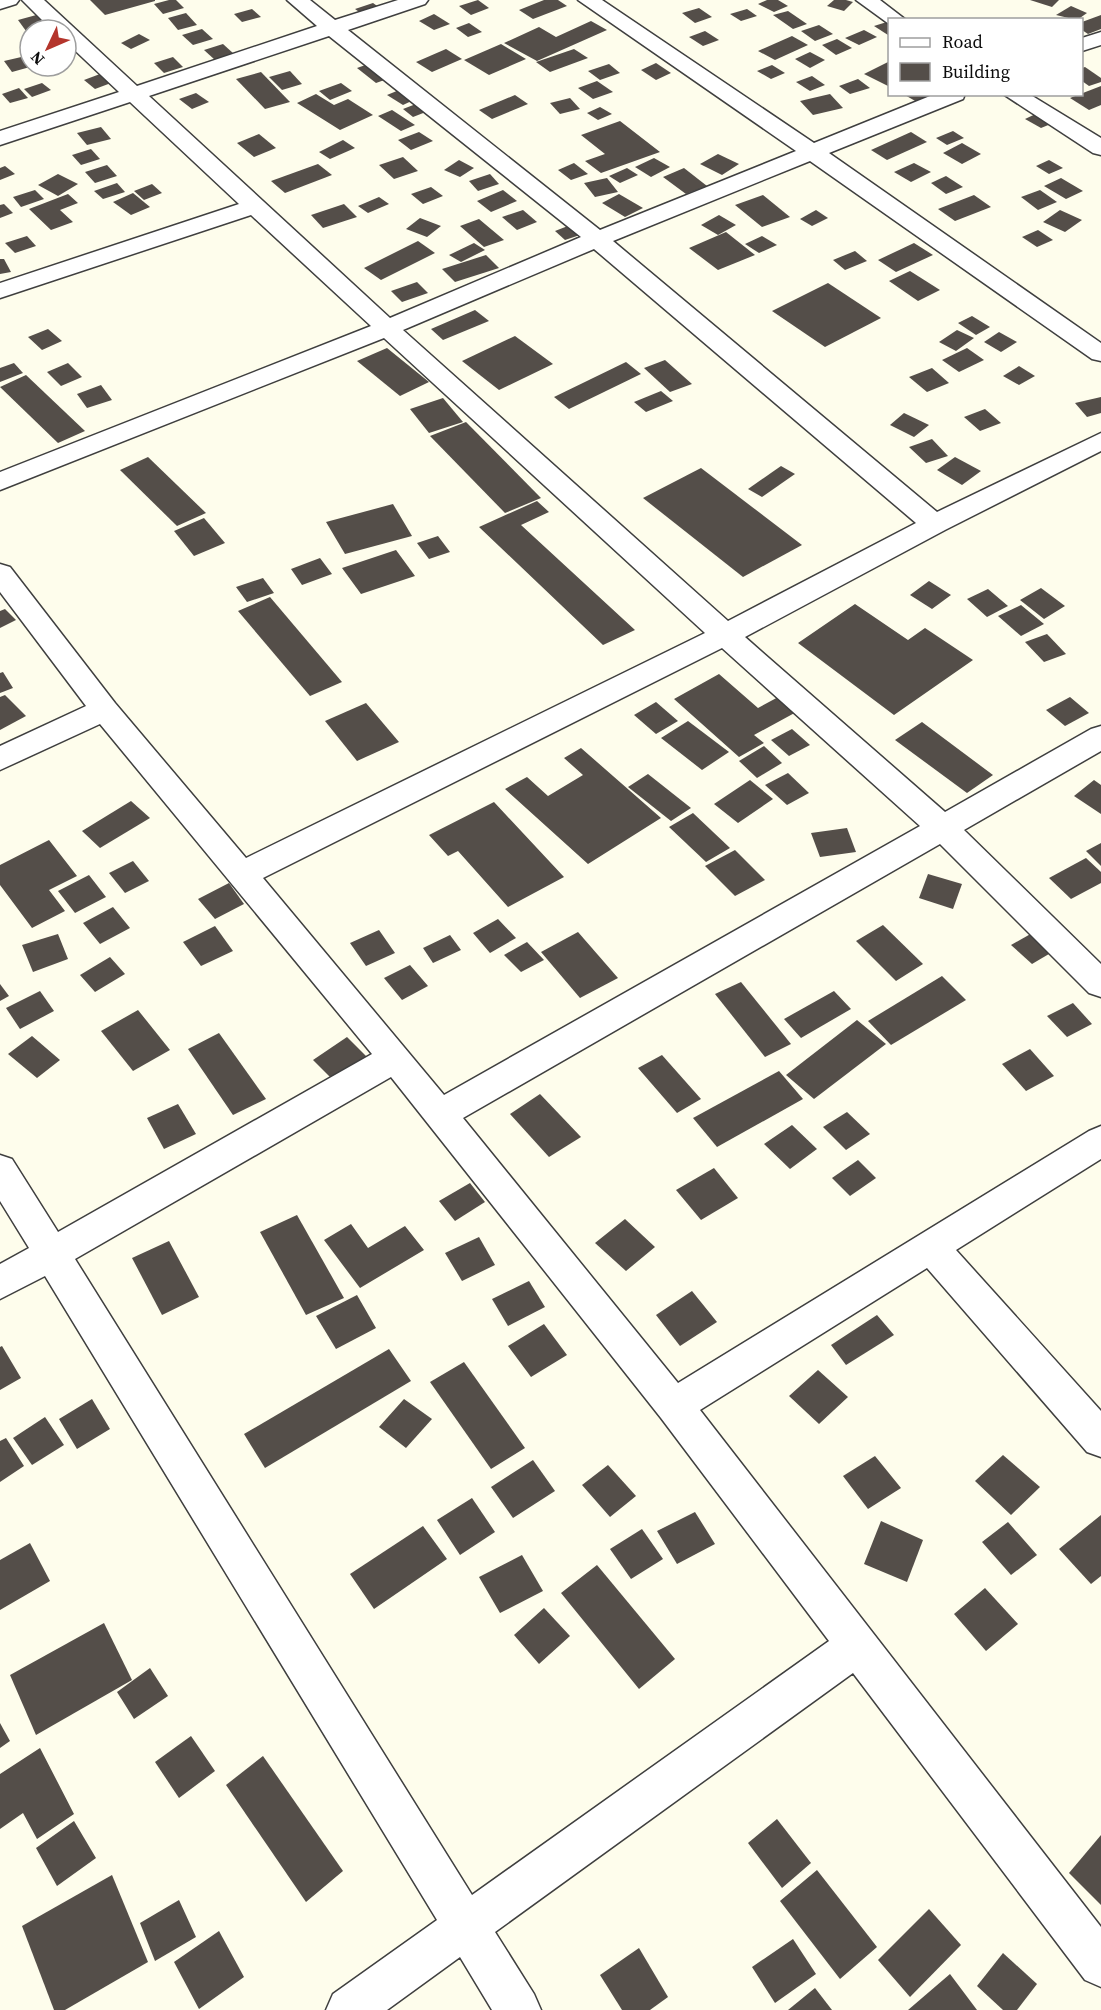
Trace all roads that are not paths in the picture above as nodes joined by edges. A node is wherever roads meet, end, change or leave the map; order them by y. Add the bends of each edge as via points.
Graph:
1 (9, 0) edge
2 (32, 0) edge
3 (297, 0) edge
4 (418, 0) edge
5 (588, 0) edge
6 (866, 0) edge
7 (0, 3) edge
8 (51, 18) edge
9 (893, 18) edge
10 (331, 30) junction
11 (1101, 38) edge
12 (78, 43) edge
13 (1083, 45) edge
14 (135, 95) junction
15 (950, 96) edge
16 (1016, 96) edge
17 (0, 138) edge
18 (1101, 148) edge
19 (811, 151) junction
20 (255, 206) junction
21 (597, 239) junction
22 (0, 291) edge
23 (387, 328) junction
24 (1101, 354) edge
25 (1101, 441) edge
26 (0, 482) edge
27 (935, 524) junction
28 (0, 573) edge
29 (725, 635) junction
30 (105, 710) junction
31 (1101, 737) edge
32 (0, 759) edge
33 (943, 828) junction
34 (242, 874) junction
35 (1101, 984) edge
36 (395, 1058) junction
37 (440, 1114) junction
38 (1101, 1141) edge
39 (0, 1170) edge
40 (930, 1246) junction
41 (51, 1252) junction
42 (0, 1283) edge
43 (674, 1406) junction
44 (1101, 1439) edge
45 (856, 1646) junction
46 (466, 1926) junction
47 (1101, 1964) edge
48 (349, 2010) edge
49 (518, 2010) edge

1 - 7 street
2 - 8 street
3 - 10 street
4 - 10 street
5 - 19 street
6 - 9 street
10 - 14 street
10 - 21 street
11 - 13 street
12 - 14 street
14 - 17 street
14 - 20 street
15 - 19 street
16 - 18 street
19 - 21 street
19 - 24 street
20 - 22 street
20 - 23 street
21 - 23 street
21 - 27 street
23 - 26 street
23 - 29 street
25 - 27 street
27 - 29 street
28 - 30 street
29 - 33 street
29 - 34 street
30 - 32 street
30 - 34 street
31 - 33 street
33 - 35 street
33 - 37 street
34 - 36 street
36 - 37 street
36 - 41 street
37 - 43 street
38 - 40 street
39 - 41 street
40 - 43 street
40 - 44 street
41 - 42 street
41 - 46 street
43 - 45 street
45 - 46 street
45 - 47 street
46 - 48 street
46 - 49 street

